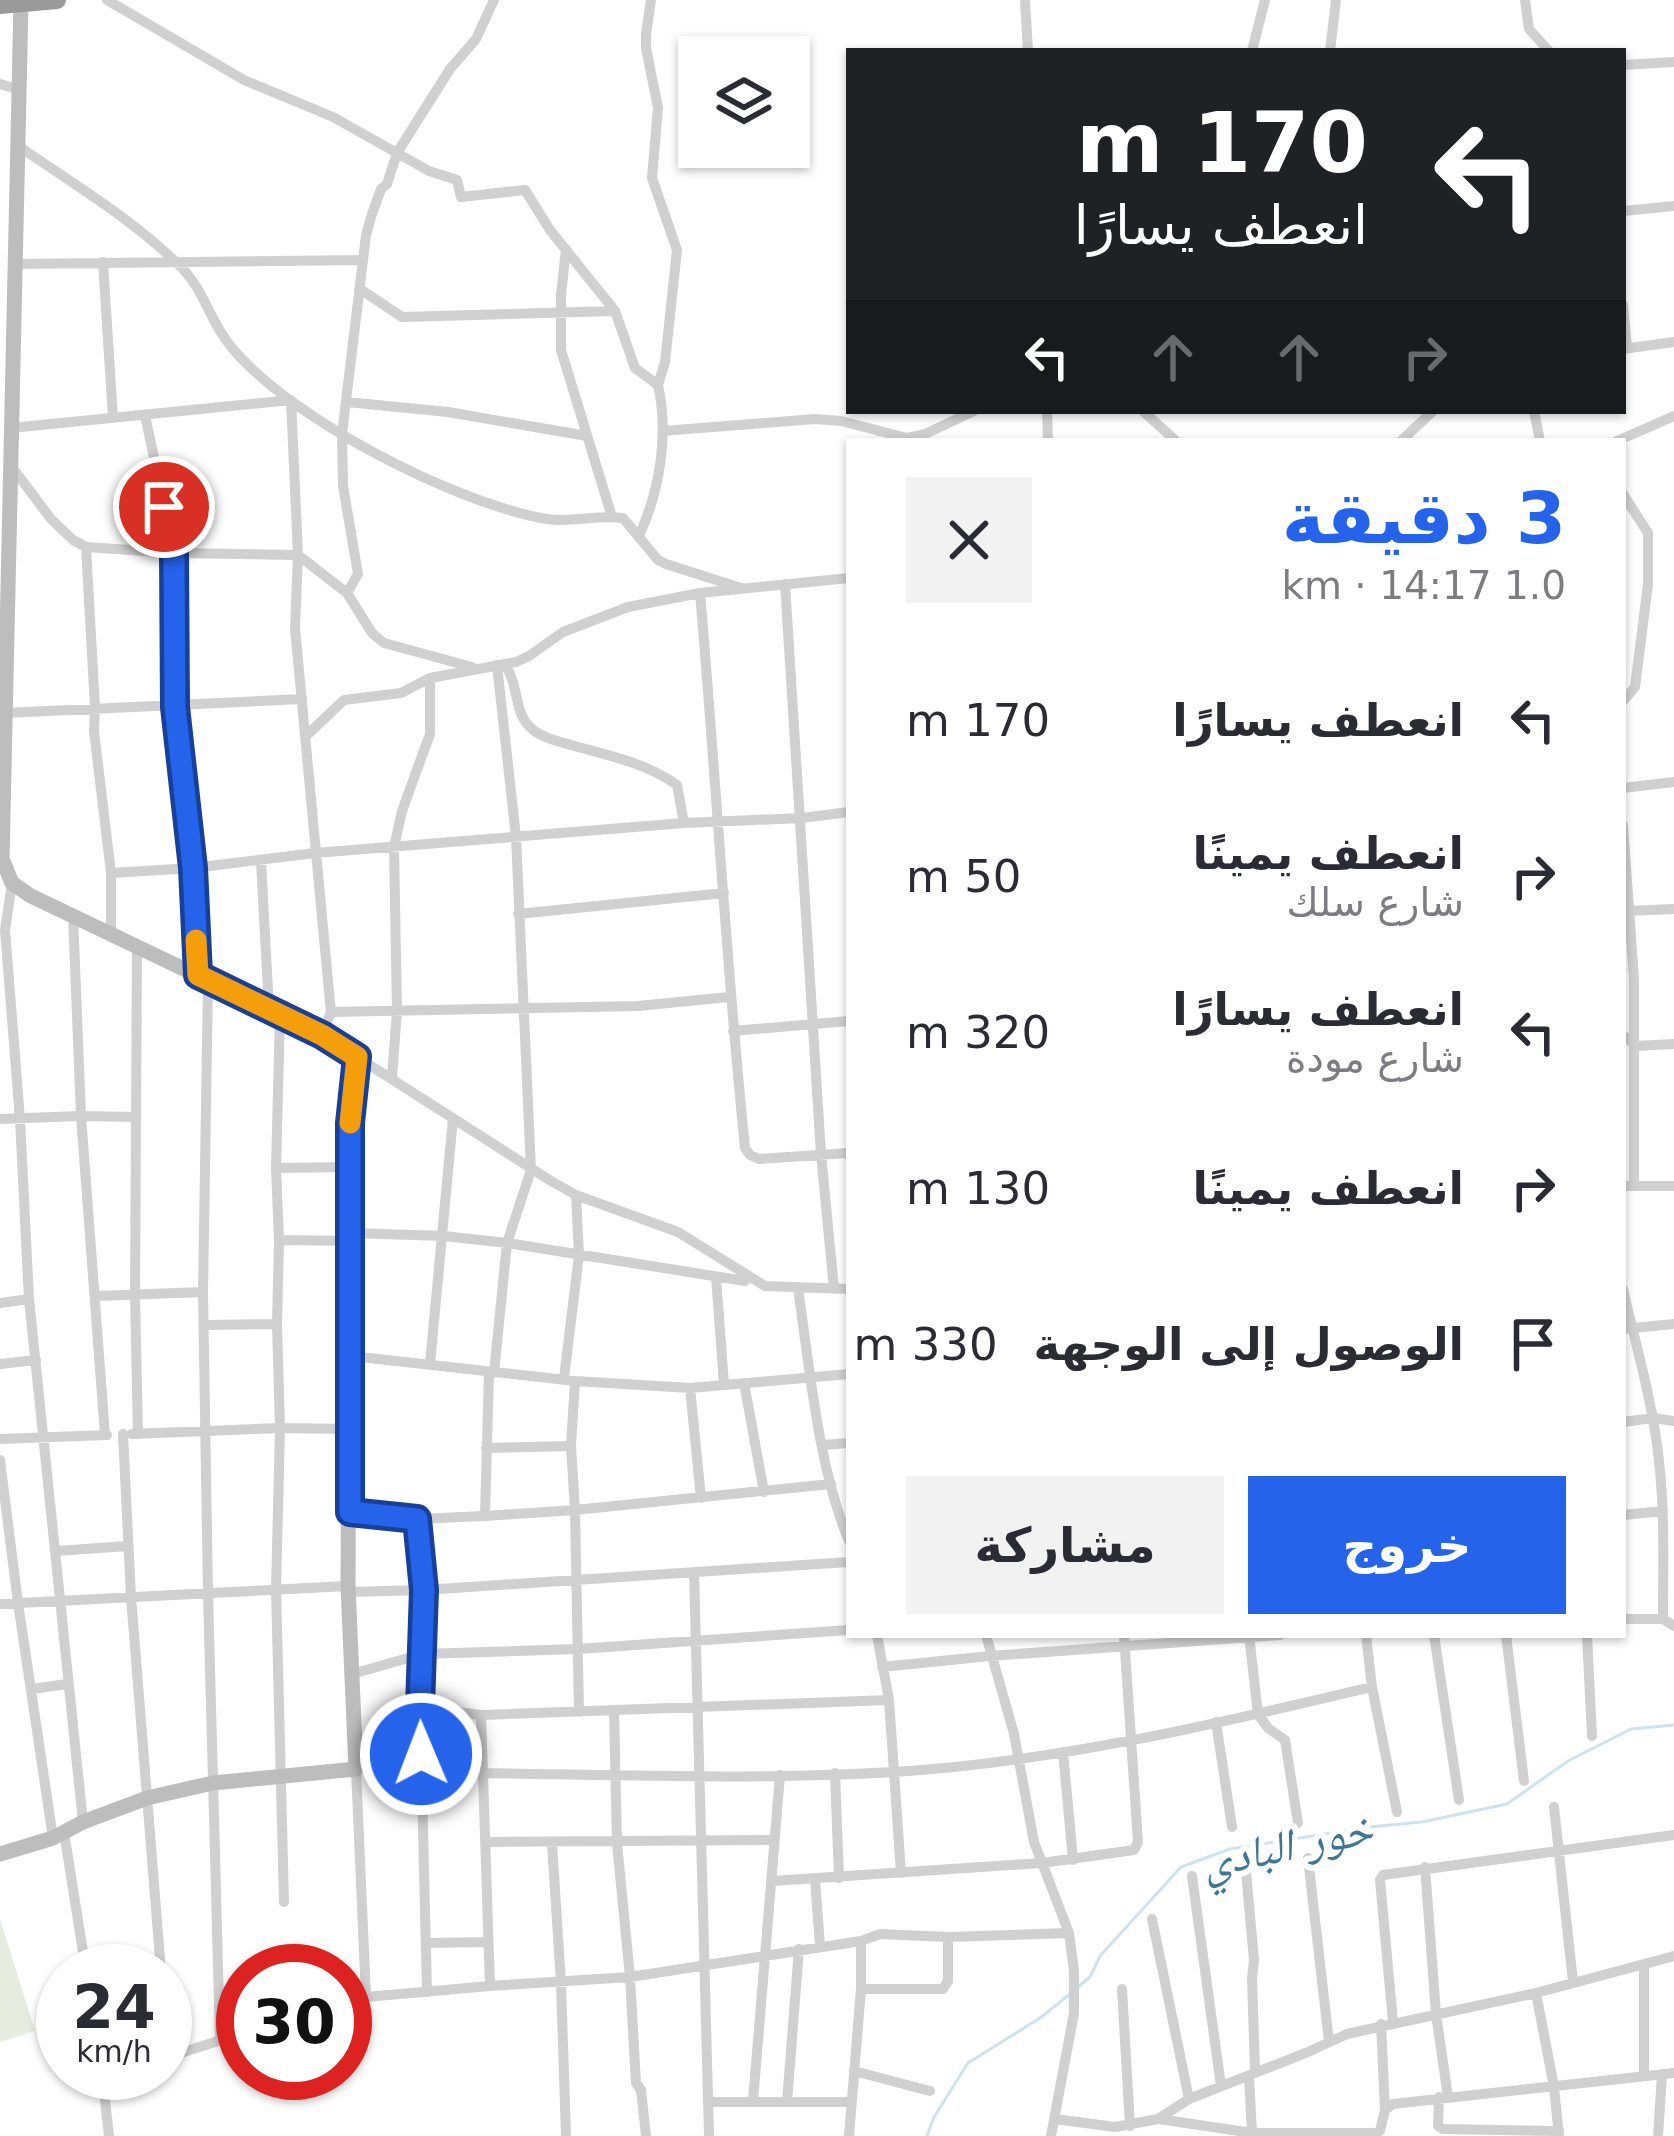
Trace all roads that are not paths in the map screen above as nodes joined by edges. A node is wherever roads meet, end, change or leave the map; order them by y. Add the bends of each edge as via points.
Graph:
1 (57, 0) edge
2 (107, 0) edge
3 (494, 0) edge
4 (651, 0) edge
5 (1025, 0) edge
6 (1265, 0) edge
7 (1336, 0) edge
8 (1525, 0) edge
9 (10, 4) edge
10 (1028, 48) edge
11 (1253, 48) edge
12 (1330, 48) edge
13 (1546, 48) edge
14 (1674, 63) edge
15 (1626, 65) edge
16 (0, 84) edge
17 (18, 89) junction
18 (17, 145) junction
19 (397, 153) junction
20 (8, 204) edge
21 (1674, 206) edge
22 (1626, 211) edge
23 (566, 249) junction
24 (363, 260) junction
25 (175, 261) junction
26 (103, 262) junction
27 (15, 264) junction
28 (360, 289) junction
29 (615, 311) junction
30 (561, 313) junction
31 (1674, 342) edge
32 (1626, 349) edge
33 (658, 385) junction
34 (291, 400) junction
35 (347, 402) junction
36 (6, 403) edge
37 (968, 414) edge
38 (1146, 414) edge
39 (1430, 414) edge
40 (145, 416) junction
41 (1674, 416) edge
42 (113, 418) junction
43 (11, 428) junction
44 (663, 431) junction
45 (342, 434) junction
46 (587, 436) junction
47 (907, 438) edge
48 (907, 438) edge
49 (1173, 438) edge
50 (1404, 438) edge
51 (1624, 438) edge
52 (10, 464) junction
53 (1626, 499) edge
54 (612, 517) junction
55 (639, 536) junction
56 (86, 547) junction
57 (174, 554) junction
58 (4, 555) edge
59 (298, 555) junction
60 (846, 578) edge
61 (785, 584) junction
62 (741, 588) junction
63 (347, 593) junction
64 (700, 593) junction
65 (4, 607) edge
66 (501, 665) junction
67 (479, 669) junction
68 (430, 678) junction
69 (1626, 697) edge
70 (302, 699) junction
71 (95, 707) junction
72 (175, 707) junction
73 (5, 713) junction
74 (307, 735) junction
75 (2, 758) edge
76 (1674, 782) edge
77 (1626, 788) edge
78 (846, 812) edge
79 (802, 818) junction
80 (684, 823) junction
81 (720, 823) junction
82 (516, 837) junction
83 (394, 847) junction
84 (315, 853) junction
85 (261, 861) junction
86 (193, 868) junction
87 (5, 873) edge
88 (111, 873) junction
89 (724, 893) junction
90 (1674, 909) edge
91 (1626, 911) edge
92 (518, 914) junction
93 (73, 915) junction
94 (111, 936) junction
95 (137, 948) junction
96 (203, 978) junction
97 (729, 997) junction
98 (523, 1008) junction
99 (397, 1010) junction
100 (274, 1011) junction
101 (331, 1012) junction
102 (846, 1021) edge
103 (813, 1024) junction
104 (733, 1031) junction
105 (322, 1035) junction
106 (1626, 1038) edge
107 (1674, 1044) edge
108 (1636, 1046) junction
109 (357, 1057) junction
110 (392, 1078) junction
111 (81, 1116) junction
112 (135, 1117) junction
113 (453, 1118) junction
114 (0, 1120) edge
115 (20, 1120) junction
116 (846, 1153) edge
117 (821, 1154) junction
118 (350, 1167) junction
119 (276, 1168) junction
120 (531, 1170) junction
121 (1628, 1186) edge
122 (1674, 1186) edge
123 (576, 1195) junction
124 (444, 1236) junction
125 (351, 1237) junction
126 (280, 1240) junction
127 (507, 1243) junction
128 (579, 1255) junction
129 (716, 1277) junction
130 (758, 1282) junction
131 (798, 1289) junction
132 (835, 1289) junction
133 (846, 1289) edge
134 (203, 1292) junction
135 (135, 1294) junction
136 (96, 1296) junction
137 (29, 1299) junction
138 (0, 1303) edge
139 (278, 1324) junction
140 (1674, 1324) edge
141 (203, 1325) junction
142 (1628, 1329) edge
143 (351, 1356) junction
144 (36, 1360) junction
145 (0, 1364) edge
146 (430, 1364) junction
147 (492, 1372) junction
148 (846, 1374) edge
149 (812, 1378) junction
150 (569, 1380) junction
151 (744, 1383) junction
152 (724, 1384) junction
153 (690, 1388) junction
154 (1653, 1418) junction
155 (1674, 1421) edge
156 (1626, 1422) edge
157 (280, 1428) junction
158 (350, 1429) junction
159 (205, 1432) junction
160 (138, 1433) junction
161 (105, 1435) junction
162 (123, 1435) junction
163 (44, 1436) junction
164 (0, 1439) edge
165 (846, 1443) edge
166 (823, 1445) junction
167 (571, 1446) junction
168 (486, 1448) junction
169 (0, 1460) edge
170 (831, 1484) junction
171 (764, 1492) junction
172 (700, 1498) junction
173 (575, 1510) junction
174 (1663, 1511) junction
175 (350, 1512) junction
176 (1626, 1515) edge
177 (485, 1516) junction
178 (417, 1519) junction
179 (846, 1528) edge
180 (128, 1546) junction
181 (56, 1551) junction
182 (846, 1562) edge
183 (694, 1572) junction
184 (576, 1578) junction
185 (348, 1588) junction
186 (276, 1589) junction
187 (424, 1590) junction
188 (208, 1594) junction
189 (131, 1597) junction
190 (60, 1601) junction
191 (0, 1604) edge
192 (18, 1604) junction
193 (1626, 1619) edge
194 (1669, 1622) edge
195 (846, 1630) edge
196 (877, 1638) edge
197 (987, 1638) edge
198 (1199, 1638) edge
199 (1249, 1638) edge
200 (1366, 1638) edge
201 (1434, 1638) edge
202 (1506, 1638) edge
203 (1587, 1638) edge
204 (1124, 1641) edge
205 (696, 1642) junction
206 (578, 1649) junction
207 (422, 1654) junction
208 (990, 1656) junction
209 (882, 1667) junction
210 (352, 1674) junction
211 (67, 1684) junction
212 (1372, 1687) junction
213 (32, 1689) junction
214 (889, 1700) junction
215 (420, 1707) junction
216 (698, 1708) junction
217 (614, 1710) junction
218 (579, 1712) junction
219 (1258, 1714) junction
220 (481, 1715) junction
221 (1216, 1722) junction
222 (1592, 1736) dead end
223 (1130, 1740) junction
224 (1063, 1752) junction
225 (1020, 1758) junction
226 (356, 1769) junction
227 (896, 1772) junction
228 (482, 1773) junction
229 (835, 1773) junction
230 (615, 1775) junction
231 (700, 1775) junction
232 (780, 1775) junction
233 (280, 1778) junction
234 (1524, 1781) dead end
235 (213, 1784) junction
236 (147, 1798) junction
237 (1459, 1800) dead end
238 (1554, 1807) dead end
239 (1396, 1812) dead end
240 (82, 1822) junction
241 (1298, 1823) dead end
242 (1232, 1827) dead end
243 (59, 1835) junction
244 (1674, 1835) edge
245 (701, 1840) junction
246 (774, 1840) junction
247 (485, 1842) junction
248 (552, 1843) junction
249 (617, 1843) junction
250 (1558, 1850) junction
251 (0, 1854) edge
252 (1308, 1858) dead end
253 (1073, 1860) junction
254 (1042, 1863) junction
255 (1425, 1867) junction
256 (1246, 1872) dead end
257 (901, 1873) junction
258 (1192, 1876) dead end
259 (839, 1878) junction
260 (815, 1879) junction
261 (772, 1881) junction
262 (284, 1902) dead end
263 (1152, 1919) dead end
264 (1069, 1933) junction
265 (948, 1936) junction
266 (861, 1941) junction
267 (488, 1942) junction
268 (426, 1943) junction
269 (81, 1944) edge
270 (159, 1944) edge
271 (217, 1944) edge
272 (364, 1944) edge
273 (820, 1946) junction
274 (799, 1949) junction
275 (1674, 1956) edge
276 (765, 1957) junction
277 (1644, 1964) junction
278 (706, 1967) junction
279 (630, 1977) junction
280 (1574, 1982) junction
281 (561, 1983) junction
282 (490, 1986) junction
283 (861, 1989) junction
284 (1122, 1989) dead end
285 (427, 1992) junction
286 (1536, 1993) junction
287 (372, 1997) edge
288 (1436, 2014) junction
289 (1387, 2023) junction
290 (1330, 2042) junction
291 (854, 2071) junction
292 (1252, 2074) junction
293 (1668, 2074) edge
294 (1644, 2075) junction
295 (1221, 2086) junction
296 (1554, 2086) junction
297 (930, 2090) dead end
298 (1443, 2097) junction
299 (1189, 2099) junction
300 (106, 2100) edge
301 (753, 2101) junction
302 (709, 2102) junction
303 (787, 2102) junction
304 (851, 2102) junction
305 (1385, 2110) junction
306 (1054, 2119) junction
307 (1158, 2119) junction
308 (1130, 2126) junction
309 (1114, 2131) edge
310 (1252, 2133) edge
311 (1294, 2134) edge
312 (1559, 2134) edge
313 (110, 2136) edge
314 (566, 2136) edge
315 (646, 2136) edge
316 (709, 2136) edge
317 (849, 2136) edge
318 (1051, 2136) edge
319 (1658, 2136) edge

1 - 9 highway
2 - 19 street via 244,80
3 - 19 street
4 - 33 street via 646,34 658,108 652,178 676,250
5 - 10 street
6 - 11 street
7 - 12 street
8 - 13 street via 1529,28
9 - 17 street
14 - 15 street
16 - 17 street
17 - 18 street
18 - 20 street
18 - 25 street
19 - 23 street via 457,180 461,197 525,190
19 - 24 street
20 - 27 street
21 - 22 street
23 - 29 street
23 - 30 street
24 - 25 street
24 - 28 street
25 - 26 street
25 - 34 street via 233,350
26 - 27 street
26 - 42 street
27 - 36 street
28 - 30 street via 402,317
28 - 35 street
29 - 30 street
29 - 33 street via 635,368
30 - 46 street via 561,350
31 - 32 street
33 - 44 street
34 - 40 street
34 - 45 street
34 - 59 street
35 - 45 street
35 - 46 street
36 - 43 street
37 - 48 street
38 - 49 street
39 - 50 street
40 - 42 street
40 - 57 street
41 - 51 street
42 - 43 street
43 - 52 street
44 - 47 street via 815,418
44 - 55 street
45 - 54 street via 498,507 556,520
45 - 63 street via 358,574
46 - 54 street
52 - 56 street via 51,519
52 - 58 street
53 - 69 street via 1648,533 1648,584
54 - 55 street
55 - 62 street via 658,560
56 - 57 street
56 - 71 street
57 - 59 street
57 - 72 street
58 - 65 street
59 - 63 street
59 - 70 street
60 - 61 street
61 - 62 street
61 - 79 street
62 - 64 street
63 - 67 street via 383,643
64 - 66 street via 573,626
64 - 81 street
65 - 73 street
66 - 67 street
66 - 80 street via 534,731 667,777 677,785
66 - 82 street
67 - 68 street
68 - 74 street via 401,693 344,700
68 - 83 street via 430,734
70 - 72 street
70 - 74 street
71 - 72 street
71 - 73 street
71 - 88 street
72 - 86 street
73 - 75 street
74 - 84 street
75 - 87 street
76 - 77 street
78 - 79 street
79 - 81 street
79 - 103 street
80 - 81 street
80 - 82 street
81 - 89 street
82 - 83 street
82 - 92 street
83 - 84 street
83 - 99 street
84 - 85 street
84 - 101 street
85 - 86 street
85 - 100 street
86 - 88 street
86 - 96 street
87 - 93 street
87 - 115 street
88 - 94 street
89 - 92 street
89 - 97 street
90 - 91 street
91 - 108 street
92 - 98 street
93 - 94 street
93 - 111 street
94 - 95 street
95 - 96 street
95 - 112 street
96 - 100 street
96 - 134 street
97 - 98 street
97 - 104 street
98 - 99 street
98 - 120 street
99 - 101 street
99 - 110 street
100 - 105 street
100 - 119 street
101 - 105 street
102 - 103 street
103 - 104 street
103 - 117 street
104 - 117 street via 750,1155
105 - 109 street
106 - 108 street
107 - 108 street
108 - 121 street
109 - 110 street
109 - 118 street
110 - 113 street
111 - 112 street
111 - 115 street
111 - 136 street
112 - 135 street
113 - 120 street
113 - 124 street
114 - 115 street
115 - 137 street
116 - 117 street
117 - 132 street
118 - 119 street
118 - 125 street
119 - 126 street
120 - 123 street
120 - 127 street
121 - 122 street
123 - 128 street
123 - 130 street via 678,1232
124 - 125 street
124 - 127 street
124 - 146 street
125 - 126 street
125 - 143 street
126 - 139 street
127 - 128 street
127 - 147 street
128 - 129 street
128 - 150 street
129 - 130 street
129 - 152 street
130 - 131 street
131 - 132 street
131 - 149 street
132 - 133 street
134 - 135 street
134 - 141 street
135 - 136 street
135 - 160 street
136 - 161 street
137 - 138 street
137 - 144 street
139 - 141 street
139 - 157 street
140 - 142 street
141 - 159 street
142 - 154 street
143 - 146 street
143 - 158 street
144 - 145 street
144 - 163 street
146 - 147 street
147 - 150 street
147 - 168 street
148 - 149 street
149 - 151 street
149 - 166 street
150 - 153 street
150 - 167 street
151 - 152 street
151 - 171 street
152 - 153 street
153 - 172 street
154 - 155 street
154 - 156 street
154 - 174 street
157 - 158 street
157 - 159 street
157 - 186 street
158 - 175 street
159 - 160 street
159 - 188 street
160 - 162 street
161 - 162 street
161 - 163 street
162 - 180 street
163 - 164 street
163 - 181 street
165 - 166 street
166 - 170 street
167 - 168 street
167 - 173 street
168 - 177 street
169 - 192 street
170 - 171 street
170 - 179 street
171 - 172 street
172 - 173 street
173 - 177 street
173 - 184 street
174 - 176 street
174 - 194 street
175 - 178 street
175 - 185 street
177 - 178 street
178 - 187 street
180 - 181 street
180 - 189 street
181 - 190 street
182 - 183 street
183 - 184 street
183 - 205 street
184 - 187 street
184 - 206 street
185 - 186 street
185 - 187 street
185 - 210 street
186 - 188 street
186 - 233 street
187 - 207 street
188 - 189 street
188 - 235 street
189 - 190 street
189 - 236 street
190 - 192 street
190 - 211 street
191 - 192 street
192 - 213 street
193 - 194 street
195 - 205 street
196 - 209 street
197 - 208 street
198 - 204 street
199 - 219 street
200 - 212 street
201 - 237 street
202 - 234 street
203 - 222 street
204 - 208 street
204 - 223 street
205 - 206 street
205 - 216 street
206 - 207 street
206 - 218 street
207 - 210 street
207 - 215 street
208 - 209 street
208 - 225 street
209 - 214 street
210 - 226 street
211 - 213 street
211 - 240 street
212 - 219 street
212 - 239 street
213 - 243 street
214 - 216 street
214 - 227 street
215 - 220 street
215 - 268 street
216 - 217 street
216 - 231 street
217 - 218 street
217 - 230 street
218 - 220 street
219 - 221 street
219 - 241 street via 1286,1740
220 - 228 street
221 - 223 street
221 - 242 street
223 - 224 street
223 - 253 street via 1135,1850
224 - 225 street
224 - 253 street
225 - 227 street
225 - 254 street
226 - 233 street
226 - 272 street
227 - 229 street
227 - 257 street
228 - 230 street
228 - 247 street
229 - 232 street
229 - 259 street
230 - 231 street
230 - 249 street
231 - 232 street
231 - 245 street
232 - 246 street
233 - 235 street
233 - 262 street
235 - 236 street
235 - 271 street
236 - 240 street
236 - 270 street
238 - 250 street
240 - 243 street
243 - 251 street
243 - 269 street
244 - 250 street
245 - 246 street
245 - 249 street
245 - 278 street
246 - 261 street
247 - 248 street
247 - 267 street
248 - 249 street
248 - 281 street
249 - 279 street
250 - 255 street
250 - 280 street
252 - 290 street
253 - 254 street
254 - 257 street
254 - 264 street
255 - 288 street
255 - 289 street via 1380,1880
256 - 292 street
257 - 259 street
258 - 295 street
259 - 260 street
260 - 261 street
260 - 273 street
261 - 276 street
263 - 299 street
264 - 265 street
264 - 306 street via 1074,2013
265 - 266 street
265 - 283 street via 943,1989
266 - 273 street
266 - 283 street
267 - 268 street
267 - 282 street
268 - 285 street
273 - 274 street
274 - 276 street
274 - 303 street
275 - 277 street
276 - 278 street
276 - 301 street
277 - 280 street
277 - 294 street
278 - 279 street
278 - 302 street
279 - 281 street
279 - 315 street
280 - 286 street
281 - 282 street
281 - 314 street
282 - 285 street
283 - 291 street
284 - 308 street
285 - 287 street
286 - 288 street
286 - 296 street
288 - 289 street
288 - 298 street
289 - 290 street
289 - 305 street
290 - 292 street
291 - 297 street
291 - 304 street
292 - 295 street
292 - 310 street
293 - 294 street
293 - 319 street
294 - 296 street
295 - 299 street
296 - 298 street
296 - 312 street
298 - 305 street
298 - 312 street via 1443,2128
299 - 307 street
300 - 313 street
301 - 302 street
301 - 303 street
302 - 316 street
303 - 304 street
304 - 317 street
305 - 311 street via 1375,2133
306 - 309 street
306 - 318 street
307 - 308 street
307 - 310 street
308 - 309 street
310 - 311 street

